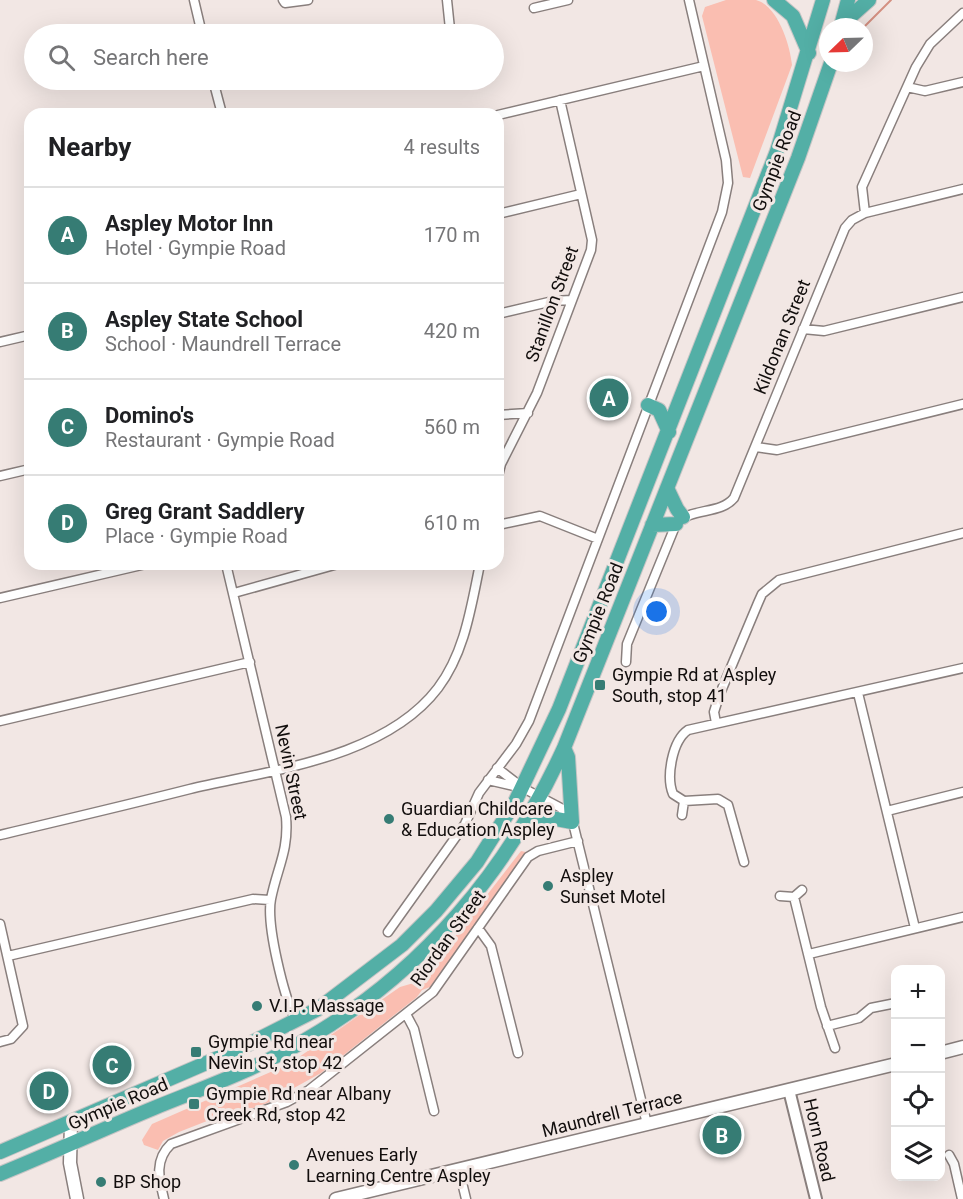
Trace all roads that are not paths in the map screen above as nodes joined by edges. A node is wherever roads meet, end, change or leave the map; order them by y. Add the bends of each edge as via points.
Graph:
1 (194, 0) edge
2 (283, 0) edge
3 (308, 0) edge
4 (447, 0) edge
5 (568, 0) edge
6 (689, 0) edge
7 (774, 0) edge
8 (824, 0) edge
9 (848, 0) edge
10 (869, 0) edge
11 (534, 8) dead end
12 (963, 13) edge
13 (843, 18) edge
14 (850, 18) edge
15 (200, 24) edge
16 (449, 24) edge
17 (809, 53) junction
18 (704, 66) junction
19 (828, 72) edge
20 (963, 82) edge
21 (907, 87) junction
22 (216, 90) edge
23 (560, 100) junction
24 (220, 108) edge
25 (504, 114) edge
26 (963, 189) edge
27 (581, 194) junction
28 (504, 213) edge
29 (865, 213) junction
30 (963, 297) edge
31 (571, 300) junction
32 (504, 313) edge
33 (803, 328) junction
34 (24, 336) edge
35 (0, 342) edge
36 (963, 404) edge
37 (648, 405) junction
38 (528, 413) junction
39 (504, 415) edge
40 (669, 432) junction
41 (756, 447) junction
42 (504, 457) edge
43 (24, 470) edge
44 (0, 476) edge
45 (667, 489) junction
46 (680, 520) junction
47 (504, 524) edge
48 (652, 525) junction
49 (963, 533) edge
50 (598, 539) junction
51 (120, 570) edge
52 (228, 570) edge
53 (315, 570) edge
54 (479, 570) edge
55 (234, 593) junction
56 (0, 598) edge
57 (250, 662) junction
58 (626, 662) dead end
59 (963, 668) edge
60 (858, 693) junction
61 (0, 721) edge
62 (716, 723) junction
63 (564, 748) junction
64 (497, 768) junction
65 (275, 770) junction
66 (488, 780) junction
67 (523, 788) junction
68 (963, 792) edge
69 (541, 796) junction
70 (684, 801) junction
71 (886, 811) junction
72 (682, 815) dead end
73 (572, 822) junction
74 (523, 828) junction
75 (0, 835) edge
76 (578, 841) junction
77 (744, 862) dead end
78 (802, 890) dead end
79 (780, 896) dead end
80 (794, 897) junction
81 (270, 900) junction
82 (963, 917) edge
83 (0, 924) edge
84 (478, 928) junction
85 (915, 928) junction
86 (388, 932) dead end
87 (809, 954) junction
88 (8, 956) junction
89 (891, 1004) edge
90 (406, 1014) junction
91 (296, 1021) junction
92 (827, 1026) junction
93 (0, 1042) edge
94 (241, 1047) junction
95 (963, 1047) edge
96 (835, 1048) dead end
97 (945, 1052) edge
98 (518, 1053) dead end
99 (891, 1065) edge
100 (250, 1068) junction
101 (789, 1090) junction
102 (434, 1111) dead end
103 (71, 1122) junction
104 (648, 1124) junction
105 (70, 1144) junction
106 (0, 1152) edge
107 (949, 1155) dead end
108 (459, 1170) junction
109 (0, 1174) edge
110 (358, 1196) edge
111 (77, 1199) edge
112 (164, 1199) edge
113 (336, 1199) edge
114 (466, 1199) edge
115 (816, 1199) edge
116 (962, 1199) edge

1 - 15 street
2 - 3 street
4 - 16 street
5 - 11 street
6 - 18 street, Gympie Road
7 - 17 highway via 793,16
8 - 17 highway, Gympie Road
9 - 13 highway
10 - 14 highway
12 - 21 street via 925,51
17 - 40 highway, Gympie Road via 777,151
18 - 23 street
18 - 37 street, Gympie Road via 728,183 722,212
19 - 45 highway, Gympie Road via 798,158
20 - 21 street via 925,91
21 - 29 street via 862,187
22 - 24 street
23 - 25 street
23 - 27 street, Stanillon Street
26 - 29 street
27 - 28 street
27 - 31 street, Stanillon Street via 592,240
29 - 33 street, Kildonan Street via 852,220 843,232
30 - 33 street via 824,331
31 - 32 street
31 - 38 street, Stanillon Street
33 - 41 street, Kildonan Street
34 - 35 street
36 - 41 street via 777,450
37 - 40 highway via 659,410
37 - 50 street, Gympie Road
38 - 39 street
38 - 42 street, Stanillon Street
40 - 67 highway, Gympie Road via 559,709
41 - 46 street, Kildonan Street via 732,501
43 - 44 street
45 - 46 highway
45 - 48 highway, Gympie Road
46 - 48 highway
46 - 58 street via 627,644
47 - 50 street via 540,516
48 - 63 highway, Gympie Road
49 - 62 street via 779,580 762,594 758,603 719,696 714,712
50 - 64 street, Gympie Road via 535,707 519,739
51 - 56 street
52 - 55 street, Nevin Street
53 - 55 street
54 - 65 street via 466,630 456,656 430,697 405,721 365,741 330,757
55 - 57 street, Nevin Street
57 - 61 street
57 - 65 street, Nevin Street
59 - 60 street
60 - 62 street
60 - 71 street
62 - 70 street via 688,730 678,742 670,782 673,794
63 - 69 highway, Gympie Road
63 - 73 highway via 568,757
64 - 66 street, Gympie Road
64 - 67 street
65 - 75 street
65 - 81 street, Nevin Street via 287,832
66 - 67 street
66 - 86 street, Gympie Road via 469,818
67 - 69 street
67 - 91 highway, Gympie Road via 477,862 420,928 382,963
68 - 71 street
69 - 73 street via 561,808
69 - 74 highway, Gympie Road
70 - 72 street
70 - 77 street via 717,799 728,805
71 - 85 street
73 - 74 highway via 551,818
73 - 76 street
74 - 100 highway, Gympie Road via 465,907 400,973 358,1007 308,1039
76 - 84 street, Riordan Street via 528,857
76 - 104 street
78 - 80 street
79 - 80 street
80 - 87 street
81 - 88 street via 253,899
81 - 91 street, Nevin Street via 273,936 288,1003
82 - 85 street
83 - 88 street
84 - 90 street, Riordan Street via 440,983
84 - 98 street via 492,946
85 - 87 street
87 - 92 street
88 - 93 street via 23,1026 11,1039
89 - 92 street
90 - 102 street via 414,1029
90 - 112 street, Riordan Street via 298,1097 171,1144 159,1165
91 - 94 highway, Gympie Road
92 - 96 street
94 - 100 highway
94 - 103 highway, Gympie Road
95 - 97 main road
99 - 101 main road, Maundrell Terrace
100 - 105 highway, Gympie Road
101 - 104 main road, Maundrell Terrace
101 - 115 street, Horn Road
103 - 105 main road
103 - 106 highway, Gympie Road
104 - 108 main road, Maundrell Terrace
105 - 109 highway, Gympie Road
105 - 111 main road
107 - 116 street
108 - 110 main road, Maundrell Terrace
108 - 114 street
110 - 113 main road, Maundrell Terrace

